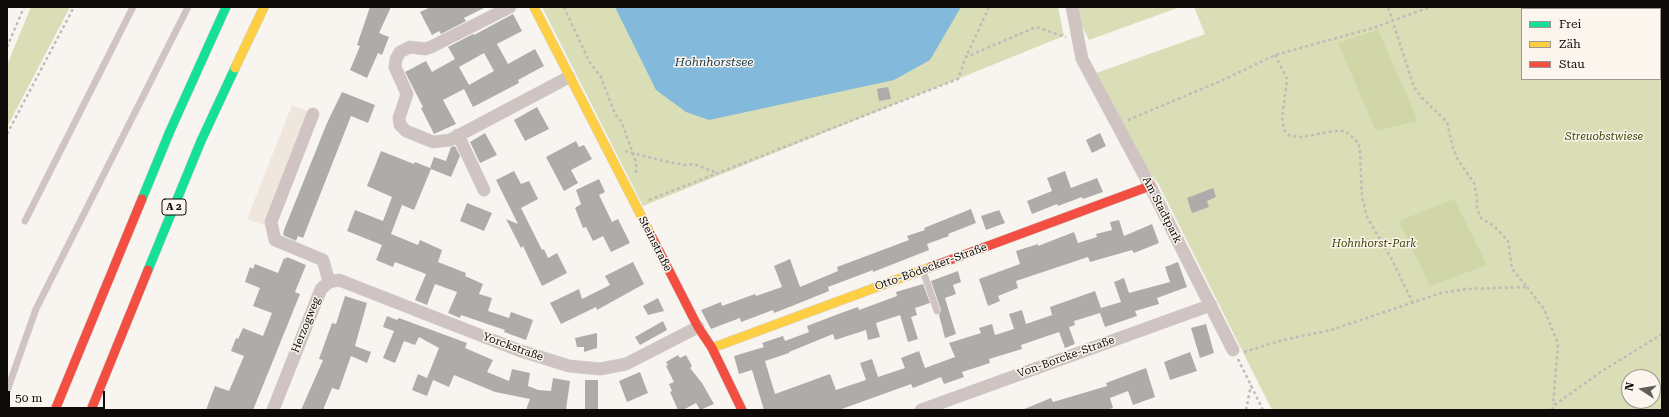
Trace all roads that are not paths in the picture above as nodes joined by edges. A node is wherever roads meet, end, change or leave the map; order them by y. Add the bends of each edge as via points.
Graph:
1 (133, 7) edge
2 (188, 7) edge
3 (226, 7) edge
4 (264, 7) edge
5 (510, 7) edge
6 (534, 7) edge
7 (1072, 7) edge
8 (569, 77) junction
9 (313, 114) dead end
10 (458, 135) junction
11 (1150, 186) junction
12 (484, 190) dead end
13 (25, 221) dead end
14 (923, 270) junction
15 (329, 282) junction
16 (1211, 305) junction
17 (937, 311) dead end
18 (698, 327) junction
19 (712, 348) junction
20 (1235, 352) road end
21 (7, 391) edge
22 (55, 410) edge
23 (91, 410) edge
24 (273, 410) edge
25 (742, 410) edge
26 (921, 410) edge

1 - 13 lane
2 - 21 lane via 36,309
3 - 22 main road via 170,131
4 - 23 main road, A 2 via 201,141
5 - 10 street via 431,47 410,47 400,52 396,59 395,67 407,94 399,118 400,125 406,131 433,142 450,140
6 - 8 main road, Steinstraße
7 - 11 street, Am Stadtpark via 1082,59
8 - 10 street
8 - 18 main road, Steinstraße
9 - 15 street via 271,222 275,240 324,260
10 - 12 street
11 - 14 main road, Otto-Bödecker-Straße
11 - 16 street, Am Stadtpark
14 - 17 lane
14 - 19 main road, Otto-Bödecker-Straße
15 - 18 street, Yorckstraße via 339,280 518,350 569,366 600,369 626,364
15 - 24 street, Herzogweg via 321,289
16 - 20 street, Am Stadtpark
16 - 26 street, Von-Borcke-Straße
18 - 19 main road, Steinstraße
19 - 25 main road, Steinstraße

